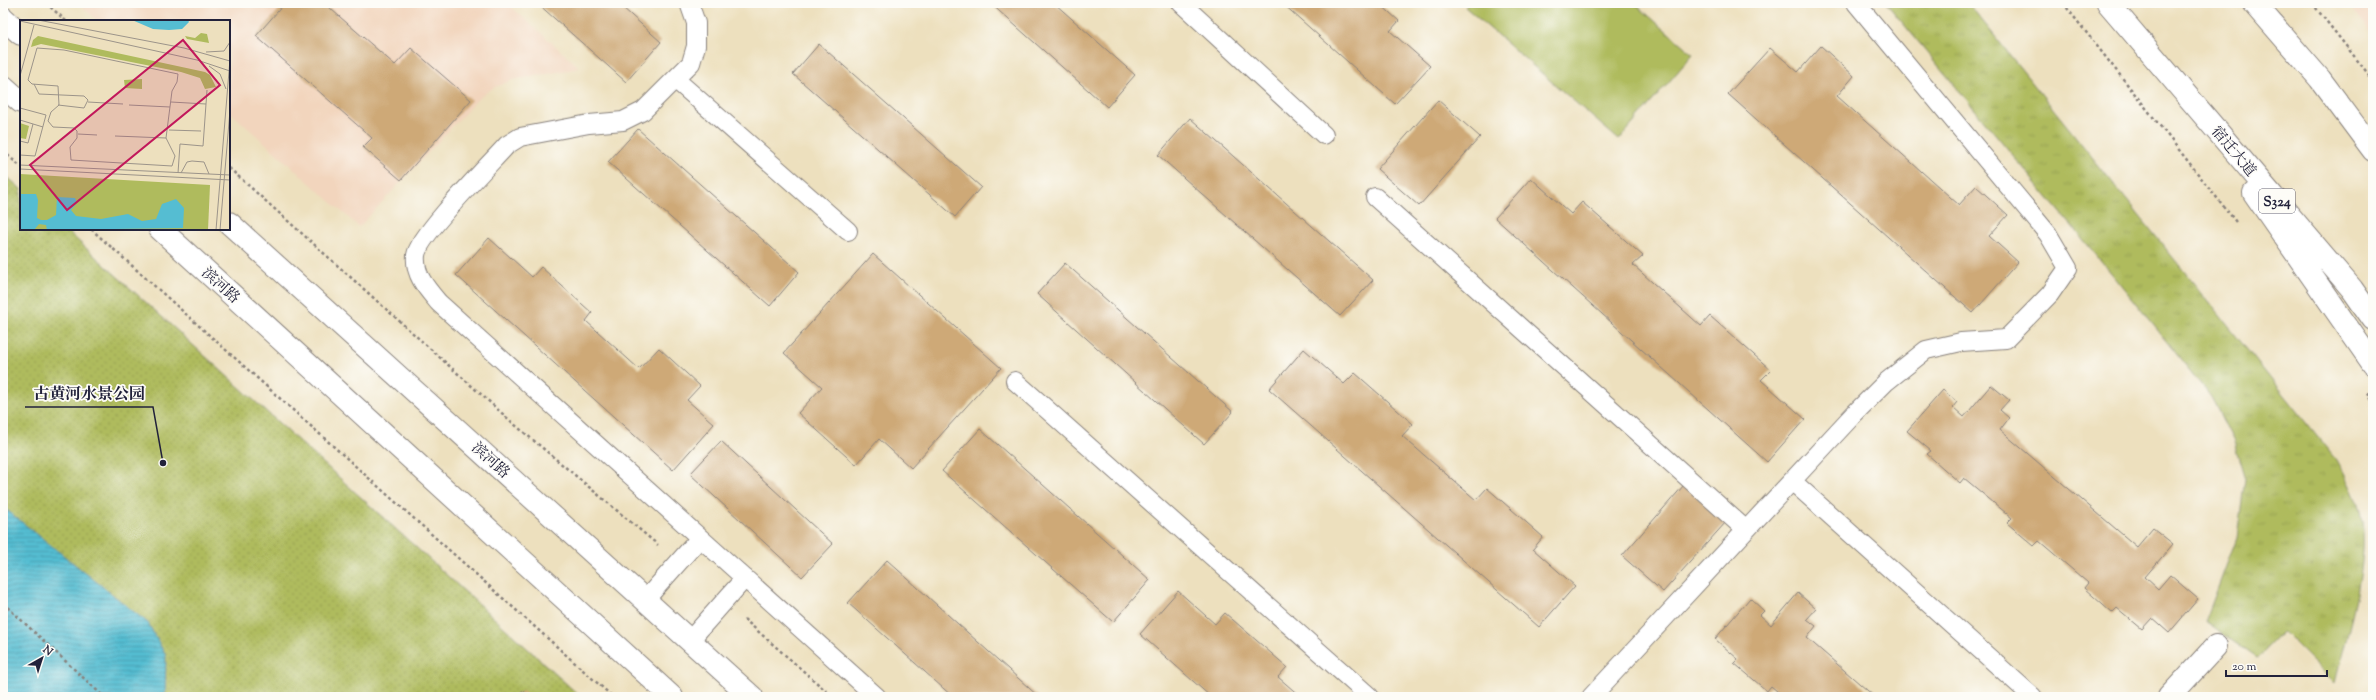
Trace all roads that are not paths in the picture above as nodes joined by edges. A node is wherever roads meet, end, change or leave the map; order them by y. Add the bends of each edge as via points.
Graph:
1 (689, 3) edge
2 (1181, 3) edge
3 (1856, 3) edge
4 (2108, 3) edge
5 (2254, 3) edge
6 (3, 18) edge
7 (20, 33) edge
8 (2285, 39) junction
9 (674, 79) junction
10 (2178, 85) junction
11 (3, 86) edge
12 (20, 101) edge
13 (1324, 135) dead end
14 (2373, 136) edge
15 (2373, 150) edge
16 (1375, 197) dead end
17 (230, 224) edge
18 (161, 230) edge
19 (848, 231) dead end
20 (2352, 289) junction
21 (2373, 312) edge
22 (2373, 319) edge
23 (2373, 364) edge
24 (1015, 381) dead end
25 (1792, 481) junction
26 (1746, 530) junction
27 (700, 538) junction
28 (745, 578) junction
29 (645, 600) junction
30 (690, 640) junction
31 (2216, 646) dead end
32 (672, 697) edge
33 (752, 697) edge
34 (877, 697) edge
35 (1370, 697) edge
36 (1590, 697) edge
37 (2033, 697) edge
38 (2169, 697) edge

1 - 9 lane via 696,23 696,46 691,63
2 - 13 lane
3 - 25 lane via 2048,234 2068,268 2050,294 2006,339 1961,342 1926,350 1886,382
4 - 10 main road, 宿迁大道 / S324
5 - 8 main road
6 - 7 main road
8 - 14 main road
8 - 15 main road via 2320,79
9 - 19 lane
9 - 27 lane via 643,111 623,121 589,124 520,138 507,145 427,234 416,253 417,268 423,284 439,303
10 - 20 main road, 宿迁大道 / S324
10 - 23 main road
11 - 12 main road
16 - 26 lane
17 - 29 main road, 滨河路
18 - 32 main road, 滨河路
20 - 21 main road
20 - 22 main road, 宿迁大道 / S324
24 - 35 lane
25 - 26 lane
25 - 37 lane
26 - 36 lane
27 - 28 lane
27 - 29 lane
28 - 30 lane
28 - 34 lane
29 - 30 main road, 滨河路
30 - 33 main road, 滨河路
31 - 38 main road

